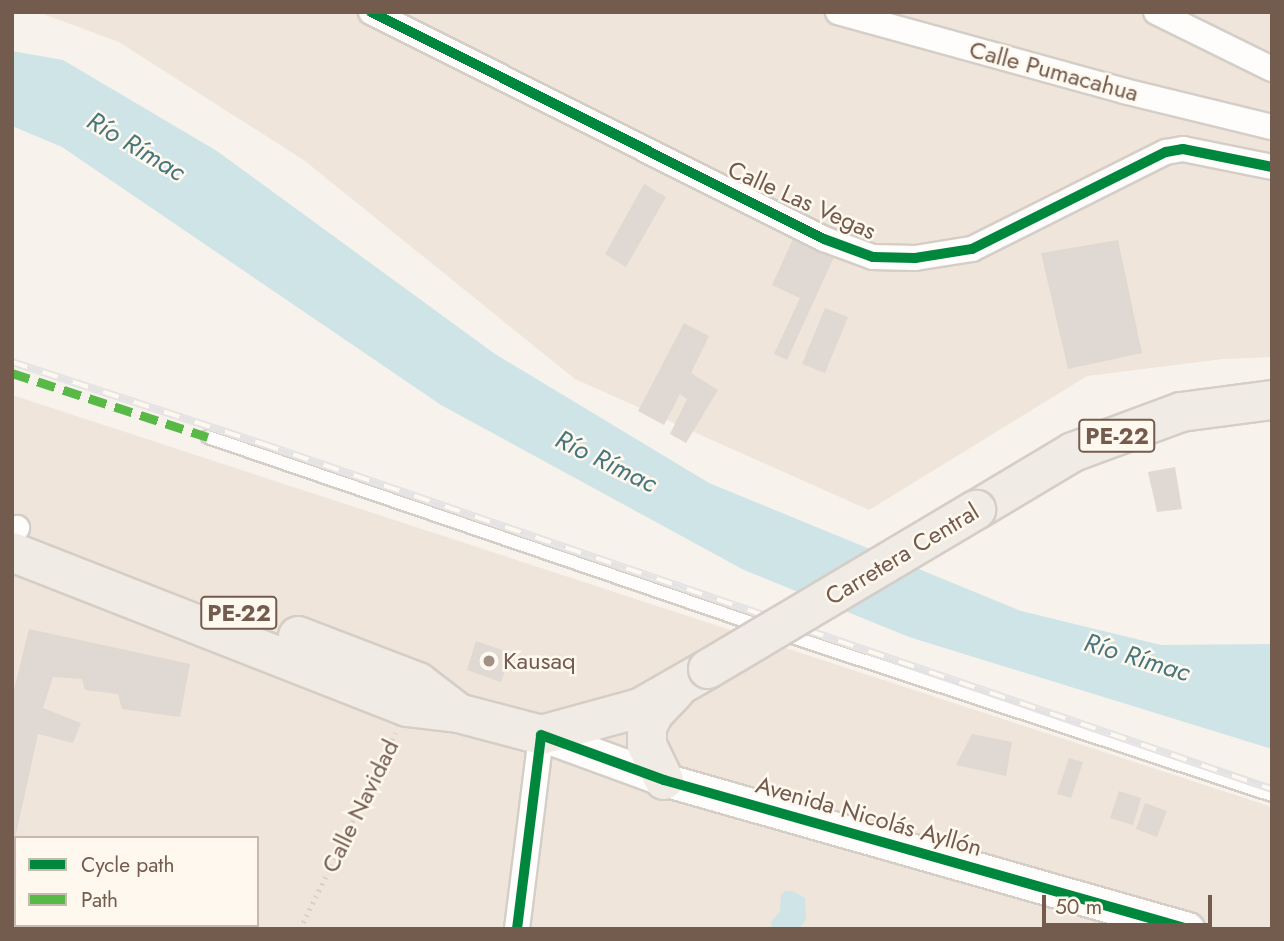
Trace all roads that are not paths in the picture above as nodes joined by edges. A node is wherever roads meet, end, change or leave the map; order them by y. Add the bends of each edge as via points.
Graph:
1 (371, 12) edge
2 (838, 12) edge
3 (1156, 12) edge
4 (1272, 69) edge
5 (1272, 127) edge
6 (1272, 167) edge
7 (1272, 400) edge
8 (208, 436) dead end
9 (14, 535) edge
10 (692, 678) junction
11 (541, 734) junction
12 (664, 780) junction
13 (1272, 795) edge
14 (517, 929) edge
15 (1188, 929) edge

1 - 6 street, Calle Las Vegas via 824,239 873,257 915,258 972,249 1166,152 1184,149
2 - 5 street, Calle Pumacahua
3 - 4 street
7 - 10 highway, Carretera Central / PE-22, bridge via 1181,412 1073,452
8 - 13 lane via 727,615
9 - 11 highway, Avenida Nicolás Ayllón / PE-22 via 458,713
10 - 11 highway, Carretera Central / PE-22 via 617,717
10 - 12 highway via 654,713 647,727 647,746
11 - 12 street, Avenida Nicolás Ayllón
11 - 14 street
12 - 15 street, Avenida Nicolás Ayllón

